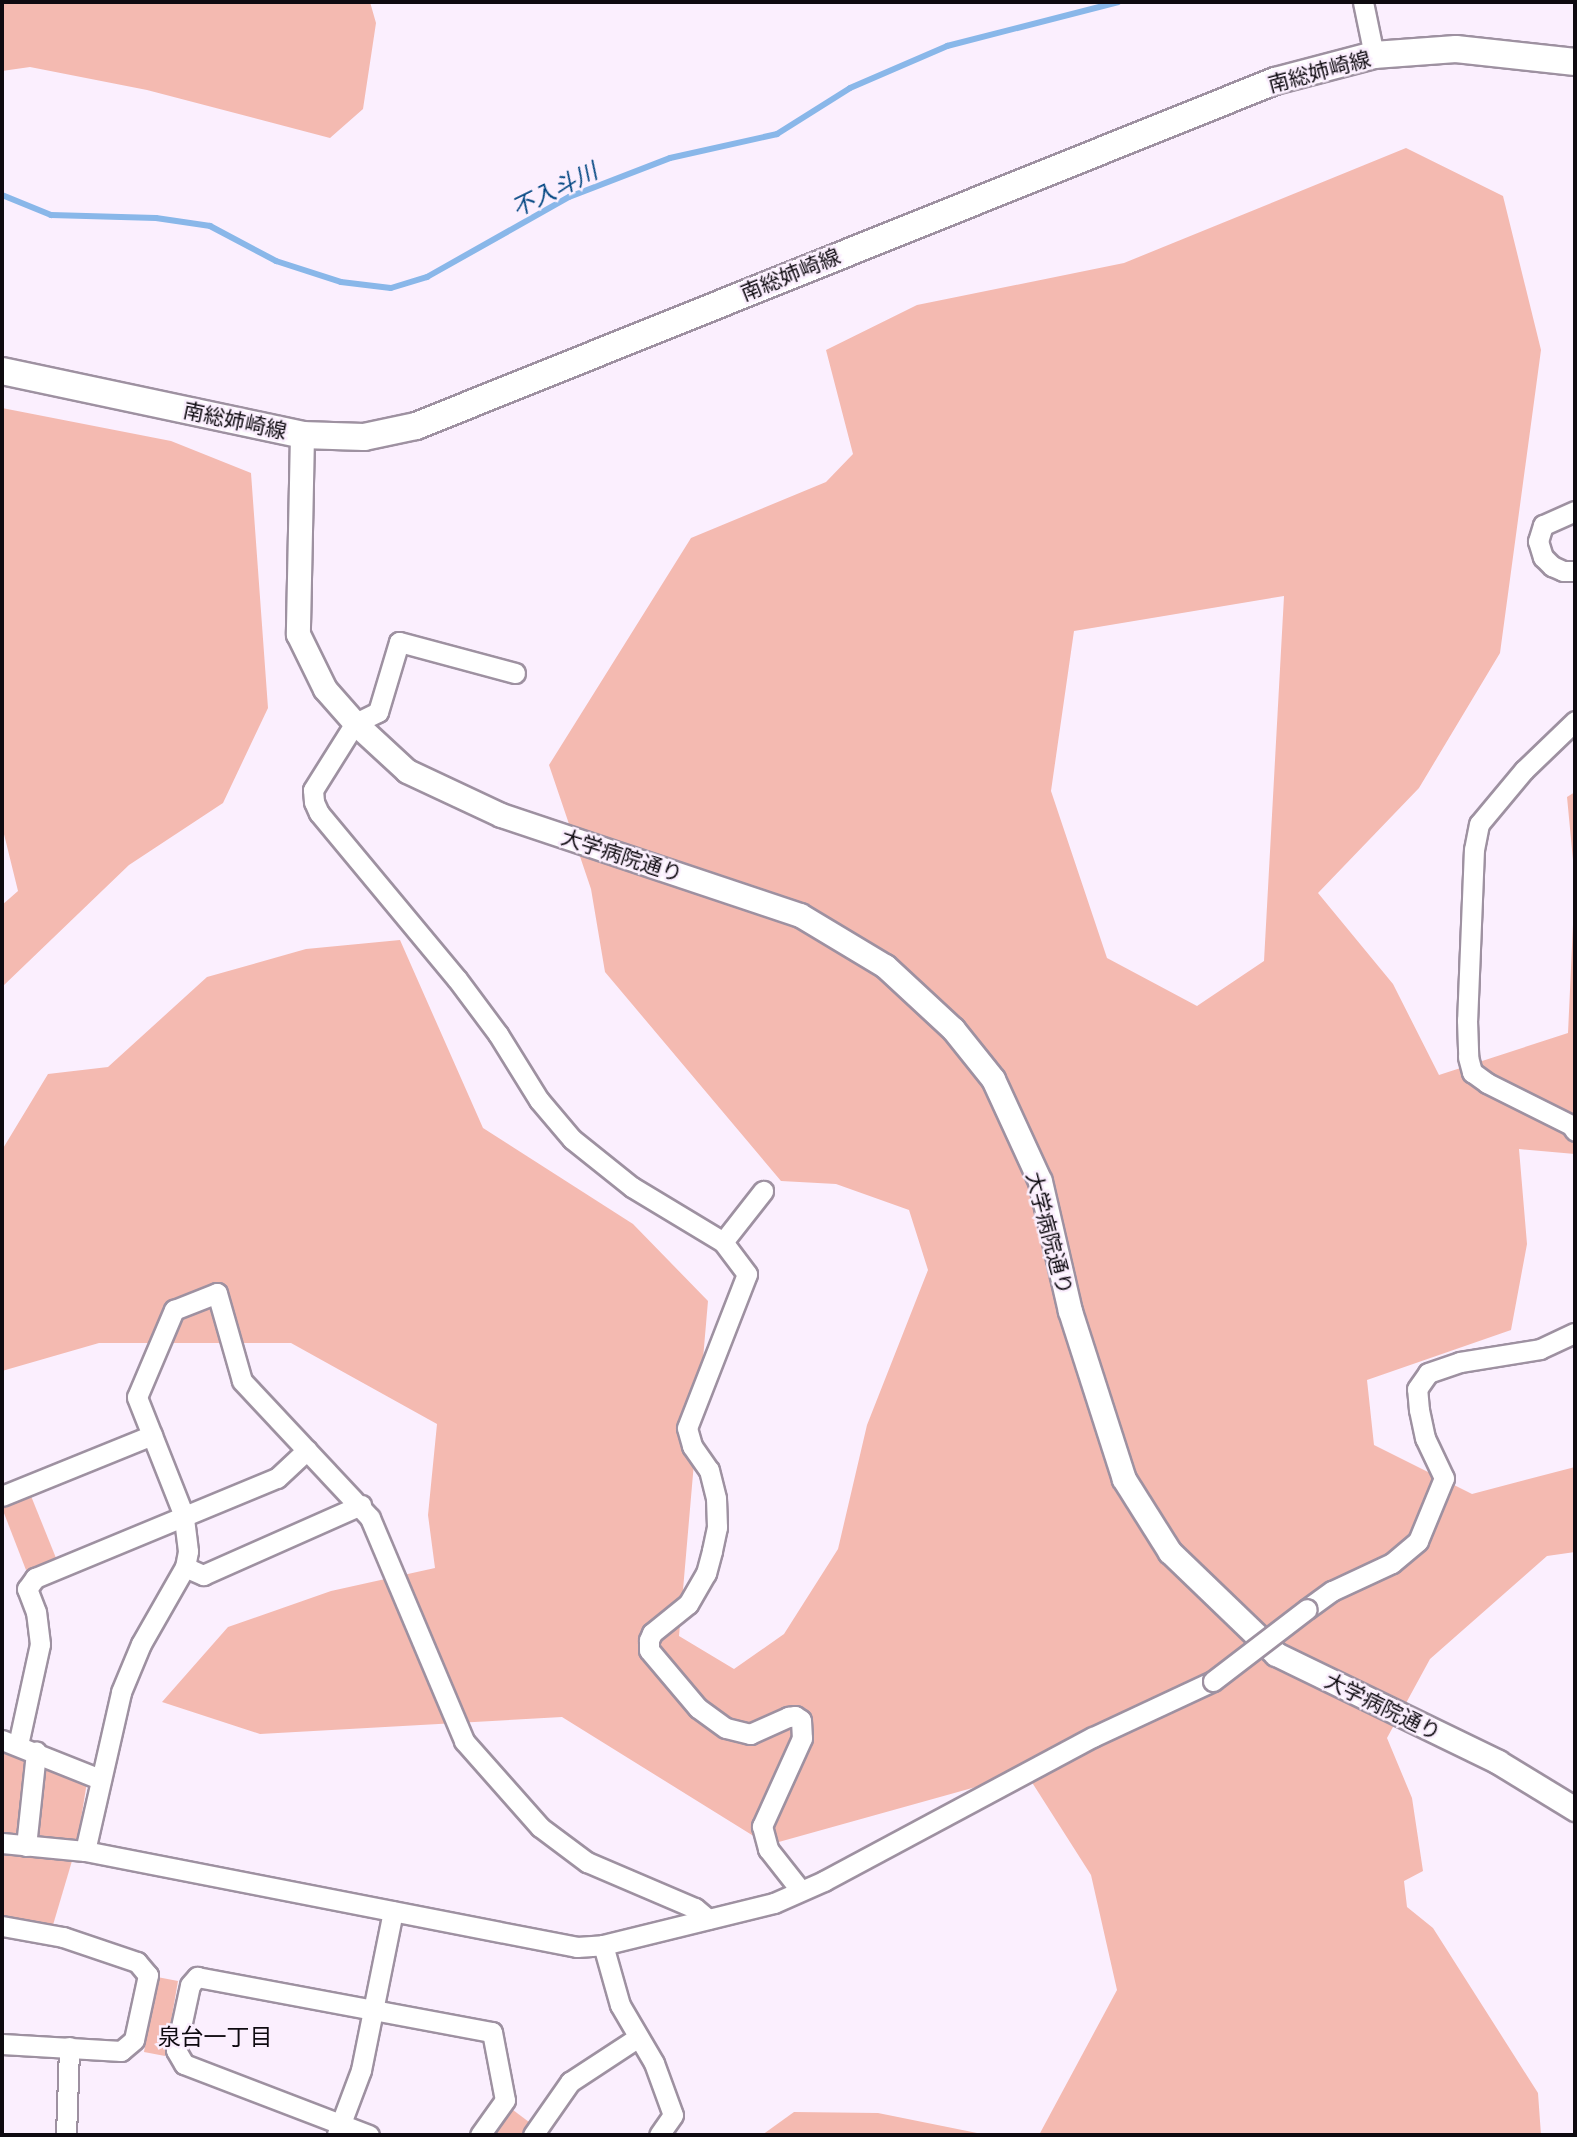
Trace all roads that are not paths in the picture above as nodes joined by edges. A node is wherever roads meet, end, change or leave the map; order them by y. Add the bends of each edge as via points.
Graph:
1 (1363, 2) edge
2 (1374, 55) junction
3 (1575, 62) edge
4 (2, 371) edge
5 (302, 435) junction
6 (1575, 511) edge
7 (1575, 571) edge
8 (515, 673) dead end
9 (1575, 721) edge
10 (355, 723) junction
11 (1575, 1131) edge
12 (763, 1191) dead end
13 (723, 1242) junction
14 (1575, 1333) edge
15 (152, 1435) junction
16 (307, 1450) junction
17 (2, 1496) edge
18 (361, 1505) junction
19 (184, 1516) junction
20 (184, 1567) junction
21 (19, 1746) edge
22 (100, 1779) junction
23 (1575, 1809) edge
24 (2, 1843) edge
25 (26, 1846) junction
26 (85, 1851) junction
27 (801, 1891) junction
28 (393, 1912) junction
29 (708, 1919) junction
30 (2, 1926) edge
31 (603, 1945) junction
32 (375, 2010) junction
33 (637, 2038) junction
34 (2, 2044) edge
35 (69, 2047) junction
36 (339, 2130) edge
37 (66, 2135) edge
38 (369, 2135) edge
39 (480, 2135) edge
40 (533, 2135) edge
41 (659, 2135) edge

1 - 2 street
2 - 3 main road, 南総姉崎線 via 1456,49
2 - 5 main road, 南総姉崎線 via 1275,81 416,426 364,437
4 - 5 main road, 南総姉崎線
5 - 10 street, 大学病院通り via 298,634 325,689
6 - 7 street via 1543,525 1538,541 1552,566
8 - 10 street via 399,642 378,712
9 - 11 street via 1524,770 1479,824 1467,1020 1472,1072
10 - 13 street via 313,790 319,813 457,979 539,1100 572,1139 632,1187
10 - 23 street, 大学病院通り via 407,771 501,815 800,915 885,966 953,1029 993,1079 1040,1181 1070,1311 1124,1479 1170,1552 1276,1654 1498,1762
12 - 13 street
13 - 27 street via 747,1274 687,1429 688,1439 712,1479 717,1527 706,1573 688,1604 652,1633 649,1650 698,1708 726,1728 750,1734 788,1717 801,1720 802,1738 762,1826 768,1849
14 - 27 street, bridge via 1540,1349 1460,1362 1428,1373 1417,1389 1419,1410 1425,1438 1444,1478 1418,1541 1392,1563 1332,1591 1213,1681 1093,1737
15 - 16 street via 137,1397 174,1310 218,1293 242,1381
15 - 17 street
15 - 19 street
16 - 18 street
16 - 19 street via 277,1478
18 - 20 street via 203,1576
18 - 29 street via 453,1718 476,1756 540,1827 587,1862 695,1908
19 - 20 street via 188,1551
19 - 21 street via 35,1578 27,1589 40,1644
20 - 22 street via 130,1668
21 - 22 street
21 - 25 street
22 - 26 street
24 - 25 street
25 - 26 street
26 - 28 street
27 - 29 street via 774,1903
28 - 31 street via 577,1947
28 - 32 street
29 - 31 street
30 - 35 street via 63,1937 137,1962 148,1975 134,2040 121,2051
31 - 33 street via 620,2005
32 - 36 street via 361,2070
32 - 36 street via 197,1977 190,1985 176,2050 184,2064
32 - 39 street via 492,2032 505,2100
33 - 40 street via 570,2082
33 - 41 street via 654,2063 673,2115
34 - 35 street
35 - 37 street
36 - 38 street

